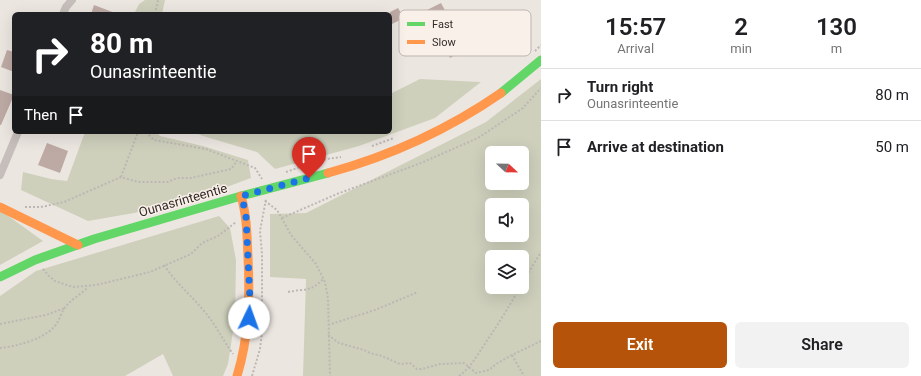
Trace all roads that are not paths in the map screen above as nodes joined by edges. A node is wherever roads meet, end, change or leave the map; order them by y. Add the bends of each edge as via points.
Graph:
1 (72, 0) edge
2 (64, 12) edge
3 (541, 60) edge
4 (17, 134) edge
5 (0, 175) edge
6 (242, 196) junction
7 (0, 207) edge
8 (78, 245) junction
9 (0, 277) edge
10 (237, 376) edge

1 - 2 street
3 - 6 street, Ounasrinteentie via 485,104 430,135 387,154 338,170
4 - 5 street
6 - 8 street, Ounasrinteentie
6 - 10 street via 246,217 250,299 247,341
7 - 8 street
8 - 9 street, Ounasrinteentie

